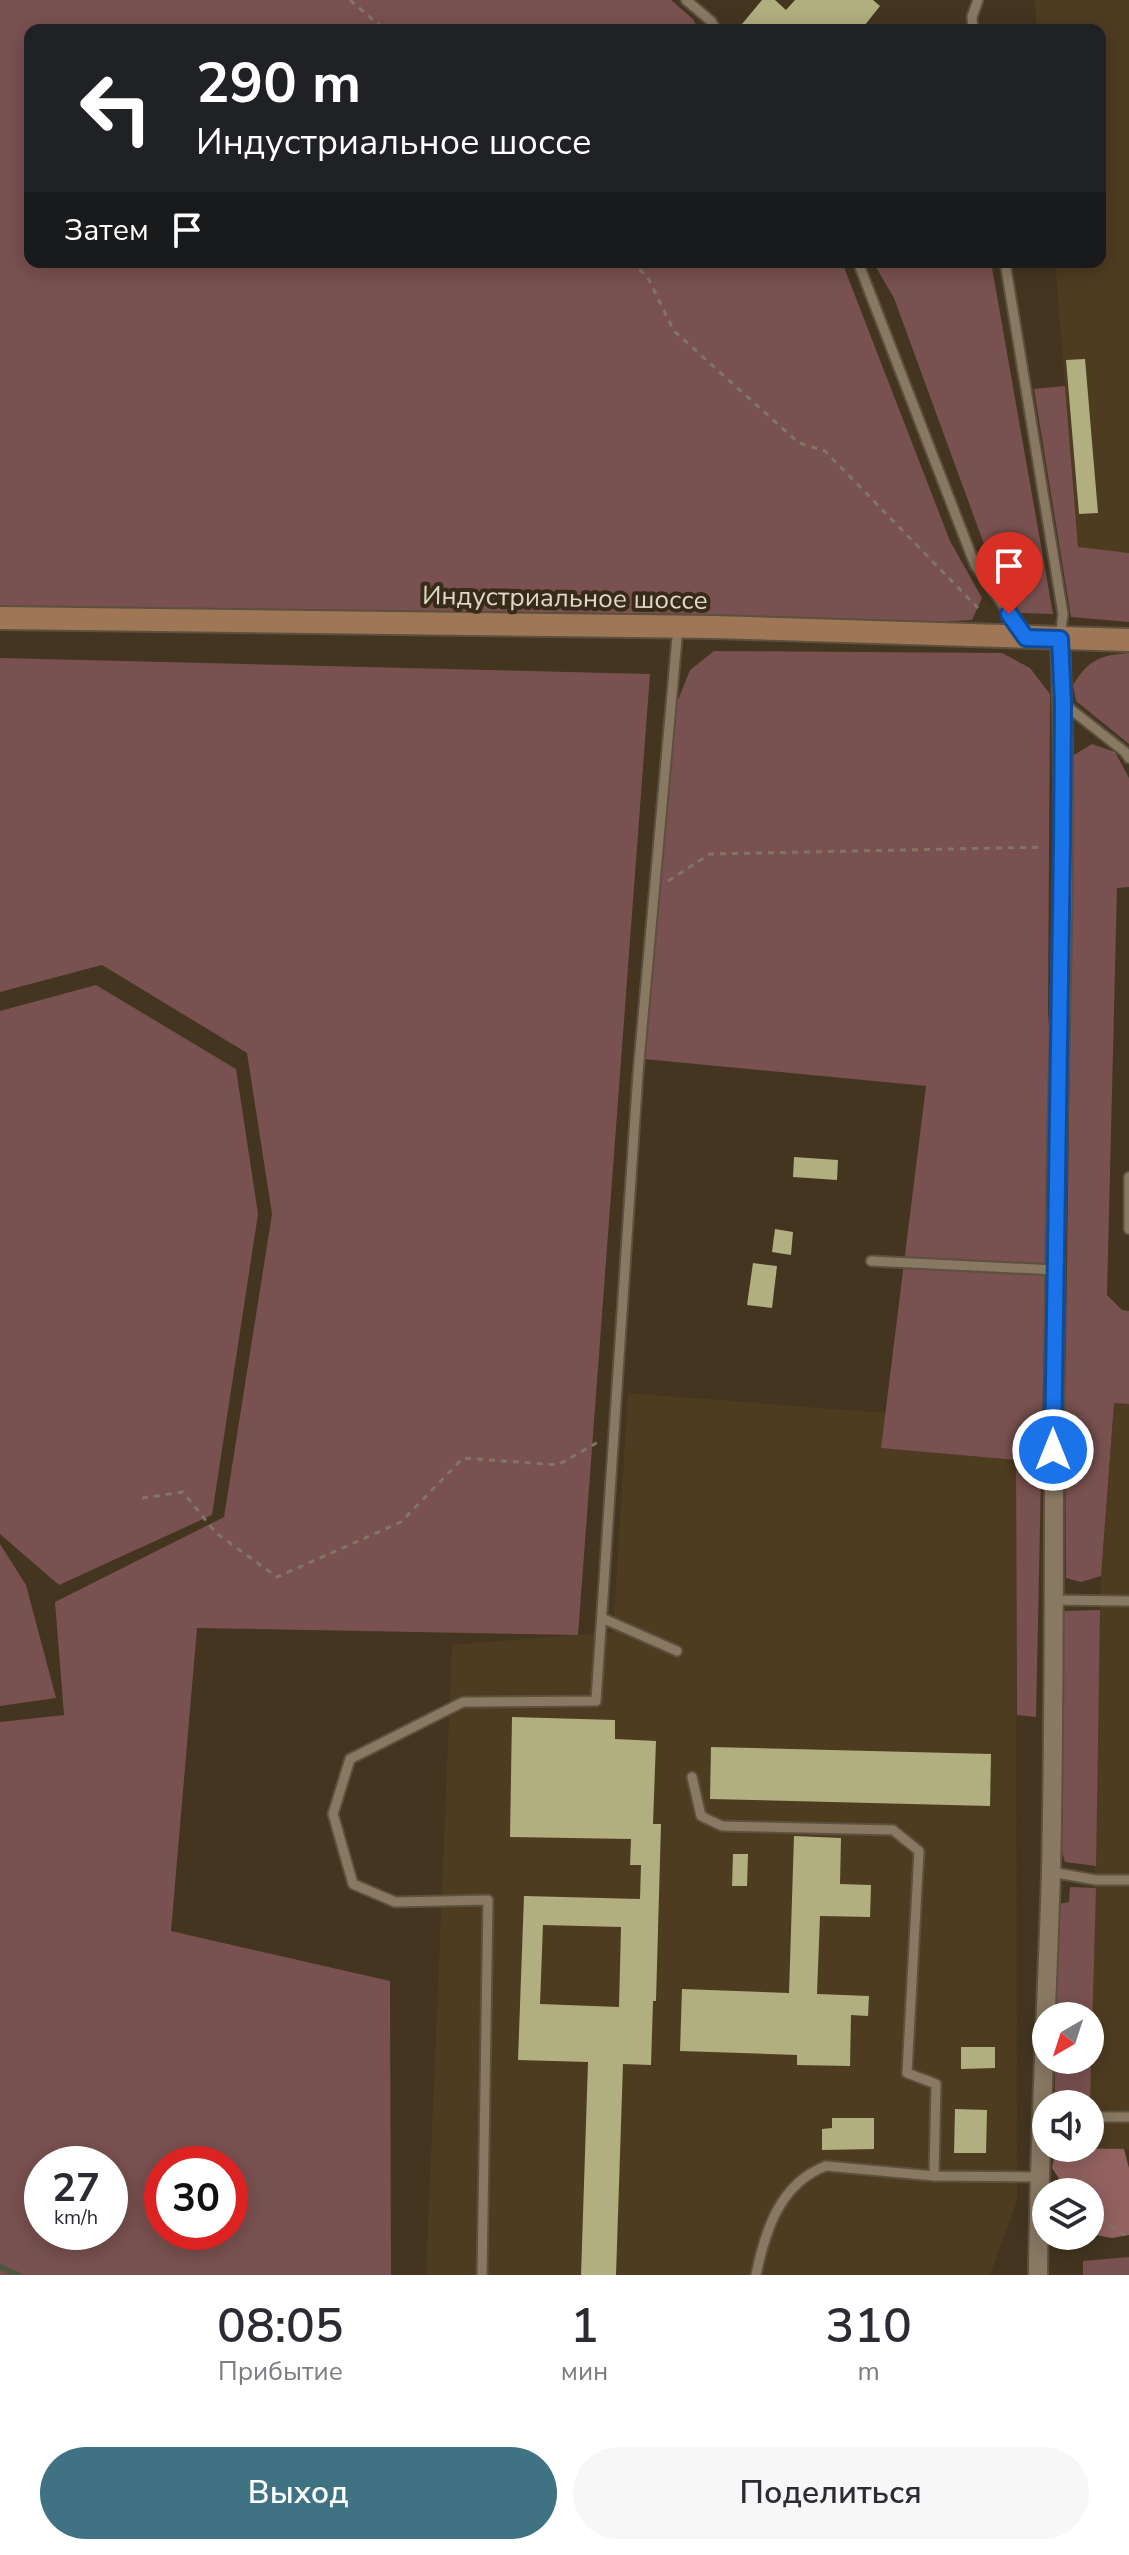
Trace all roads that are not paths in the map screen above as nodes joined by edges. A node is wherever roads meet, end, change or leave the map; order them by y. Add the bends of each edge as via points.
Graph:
1 (686, 0) edge
2 (978, 0) edge
3 (713, 24) edge
4 (973, 24) edge
5 (860, 268) edge
6 (1006, 268) edge
7 (0, 618) edge
8 (678, 627) junction
9 (1026, 638) junction
10 (1060, 639) junction
11 (1129, 640) edge
12 (1063, 703) junction
13 (1129, 758) edge
14 (1129, 1177) edge
15 (1129, 1229) edge
16 (871, 1261) dead end
17 (1055, 1270) junction
18 (1052, 1600) junction
19 (1129, 1601) edge
20 (602, 1618) junction
21 (677, 1651) dead end
22 (692, 1777) dead end
23 (1051, 1872) junction
24 (1129, 1880) edge
25 (1045, 2090) edge
26 (1104, 2117) edge
27 (1129, 2117) edge
28 (1040, 2162) edge
29 (934, 2176) junction
30 (1039, 2177) junction
31 (482, 2275) edge
32 (756, 2275) edge
33 (1038, 2275) edge

1 - 3 lane
2 - 4 lane
5 - 9 lane via 975,565
6 - 10 lane via 1063,614
7 - 8 main road, Индустриальное шоссе
8 - 9 main road, Индустриальное шоссе
8 - 20 lane via 638,1073
9 - 10 main road, Индустриальное шоссе
10 - 11 main road, Индустриальное шоссе
10 - 12 street
12 - 13 lane
12 - 17 street
14 - 15 lane
16 - 17 lane
17 - 18 street
18 - 19 lane
18 - 23 street
20 - 21 lane
20 - 31 lane via 596,1701 463,1702 350,1759 333,1814 353,1884 395,1902 488,1900
22 - 29 lane via 701,1816 722,1826 893,1830 919,1851 907,2073 936,2084
23 - 24 lane
23 - 25 street
26 - 27 lane
28 - 30 street
29 - 30 lane
29 - 32 lane via 842,2166 810,2172 776,2209
30 - 33 street

